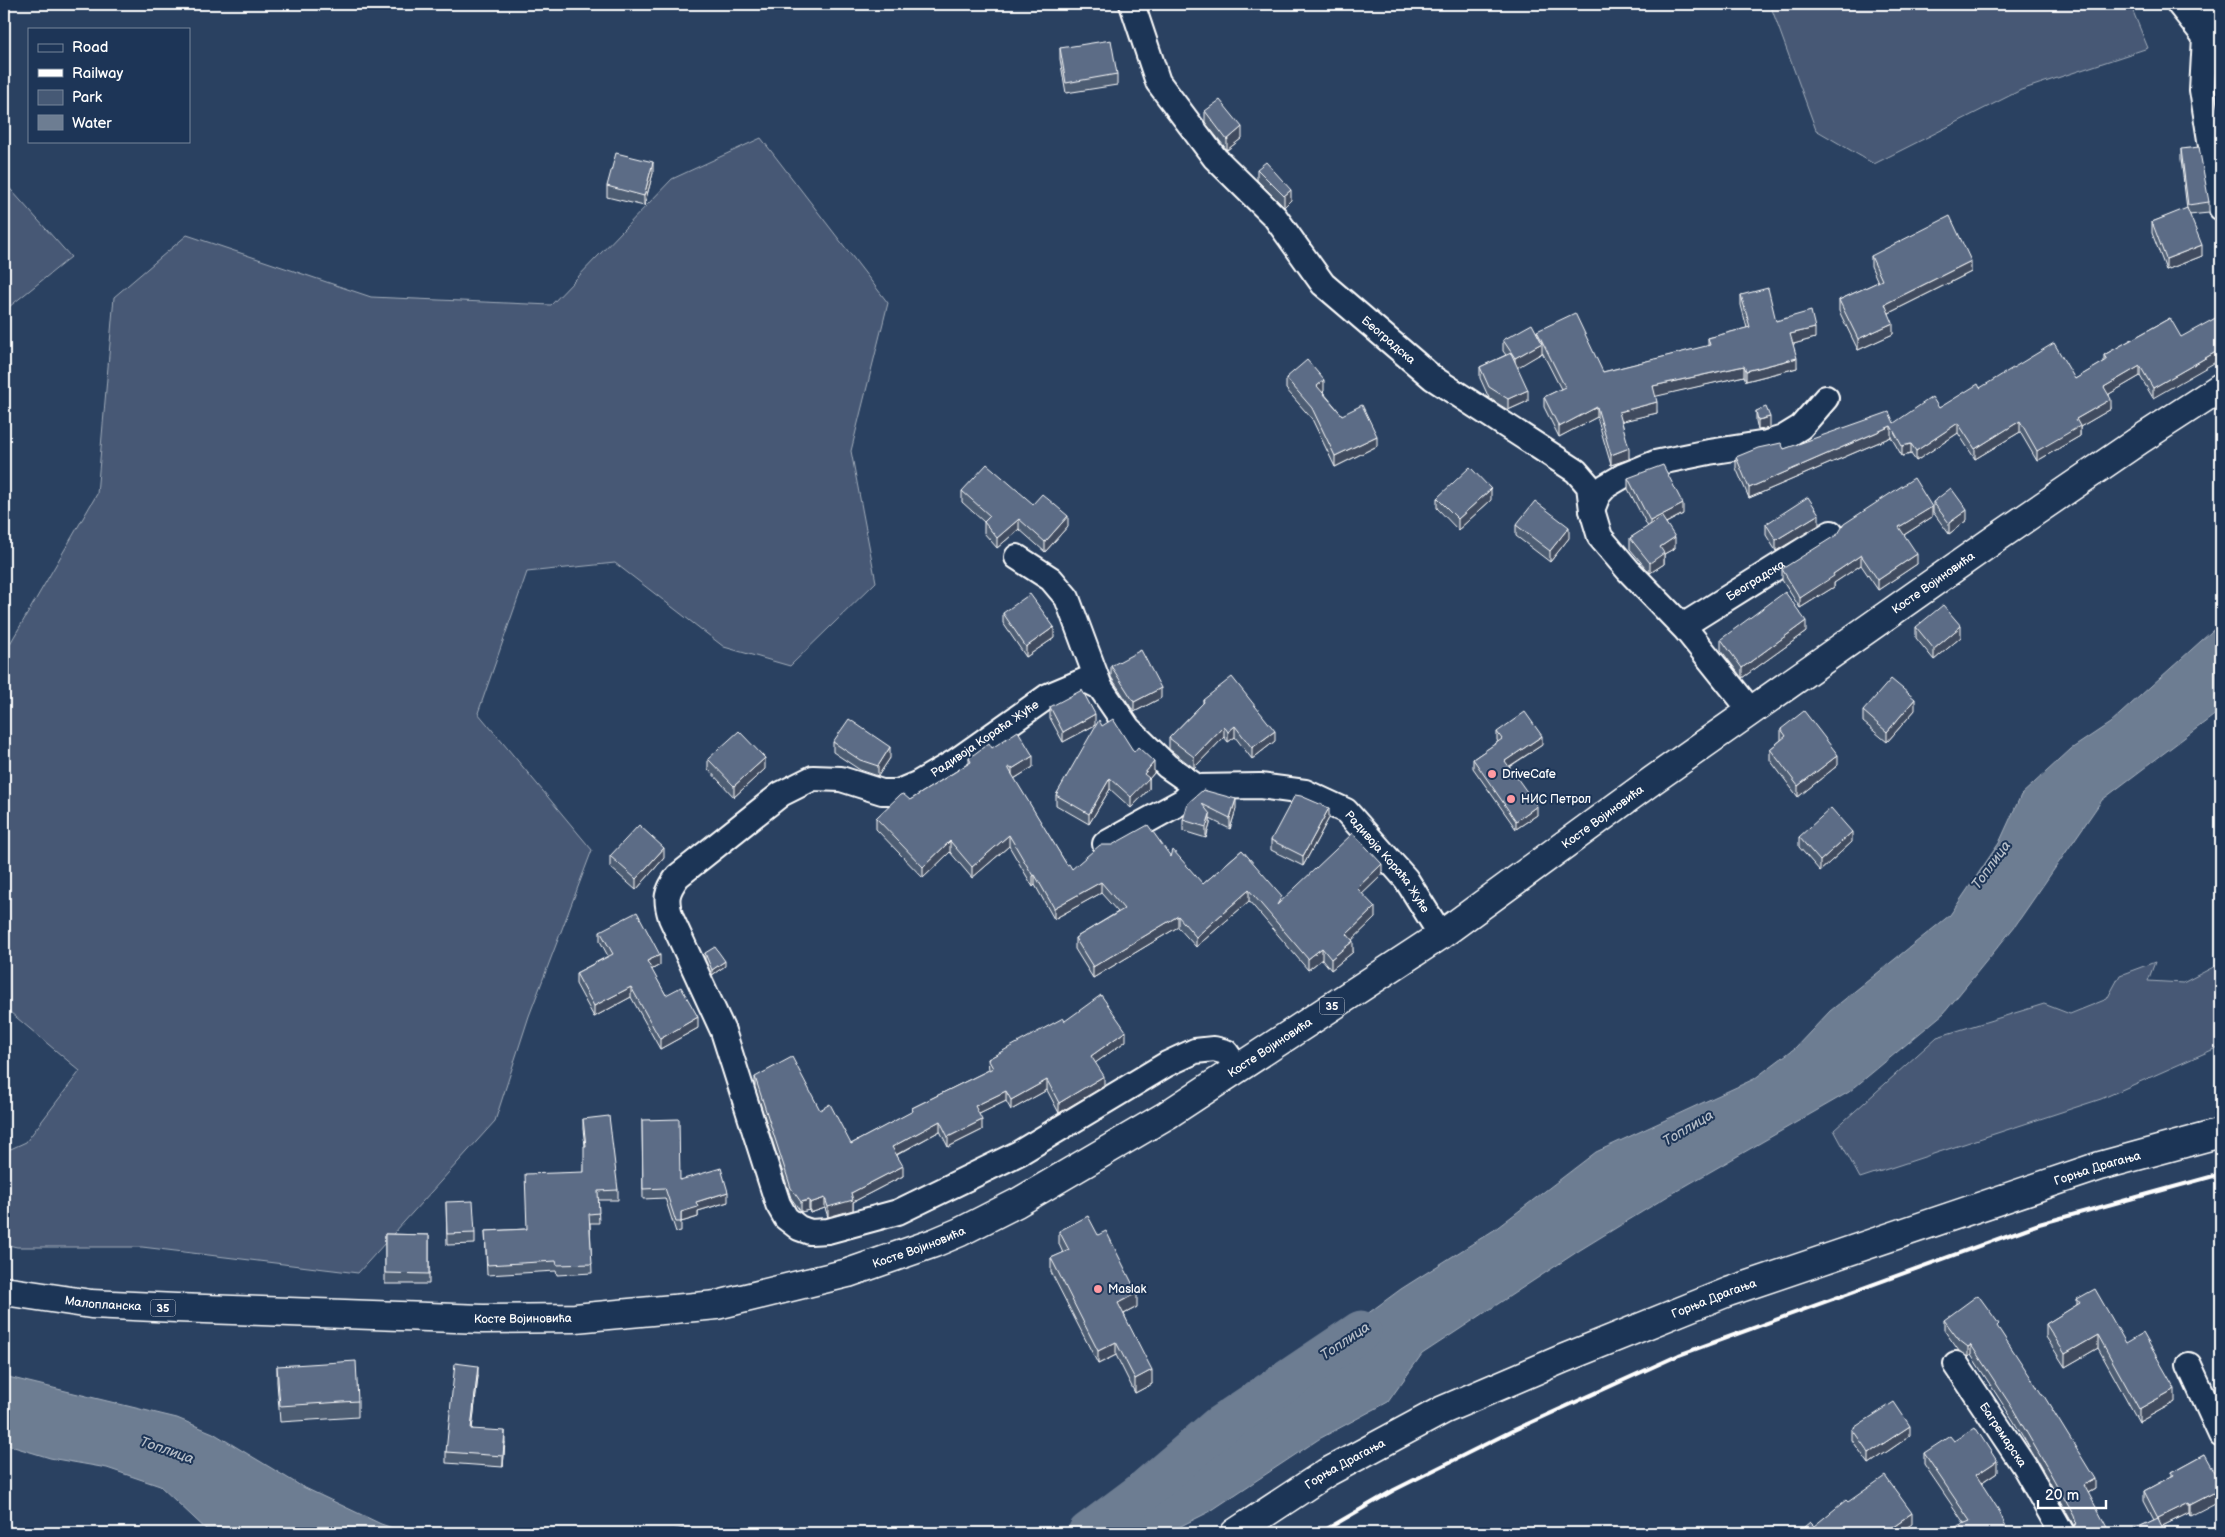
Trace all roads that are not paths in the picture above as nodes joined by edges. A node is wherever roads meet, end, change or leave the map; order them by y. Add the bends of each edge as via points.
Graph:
1 (1132, 4) edge
2 (2179, 4) edge
3 (2219, 4) edge
4 (2205, 37) junction
5 (2221, 208) edge
6 (2221, 387) edge
7 (1826, 398) dead end
8 (1592, 510) junction
9 (1831, 533) dead end
10 (1017, 557) dead end
11 (1687, 631) junction
12 (1100, 687) junction
13 (1751, 711) junction
14 (1197, 787) junction
15 (1105, 844) edge
16 (1441, 935) junction
17 (1237, 1068) junction
18 (2221, 1132) edge
19 (4, 1291) edge
20 (324, 1312) joint
21 (1956, 1364) dead end
22 (2189, 1366) dead end
23 (2221, 1435) edge
24 (1236, 1533) edge
25 (2062, 1533) edge

1 - 8 street, Београдска via 1158,82 1215,158 1275,217 1323,284 1433,378 1576,471 1589,486
2 - 4 street
3 - 4 street via 2211,16
4 - 5 street via 2202,90
6 - 13 main road, Косте Војиновића / 35 via 2086,476
7 - 8 street via 1801,427 1783,438 1654,463 1606,486
8 - 11 street, Београдска via 1600,537
9 - 11 street, Београдска via 1689,622
10 - 12 street via 1051,579 1066,598
11 - 13 street, Београдска
12 - 14 street via 1128,728 1167,766
12 - 17 street, Радивоја Кораћа Жуће via 1086,680 1048,696 956,761 898,792 882,792 841,779 813,778 781,794 678,876 666,901 671,918 723,1031 778,1204 786,1218 798,1228 810,1232 828,1231 898,1212 1019,1153 1167,1064 1195,1051 1214,1049 1226,1052
13 - 16 main road, Косте Војиновића / 35
14 - 15 street via 1184,801
14 - 16 street, Радивоја Кораћа Жуће via 1260,786 1304,792 1346,811 1406,879
16 - 17 main road, Косте Војиновића / 35
17 - 20 main road, Косте Војиновића / 35 via 1167,1115 987,1219 934,1243 825,1279 717,1305 575,1318 483,1319
18 - 24 main road, Горња Драгања via 2100,1166 1764,1280 1572,1355 1443,1410 1326,1473
19 - 20 main road, Малопланска / 35 via 91,1304
21 - 25 street, Багремарска via 2024,1466
22 - 23 street

